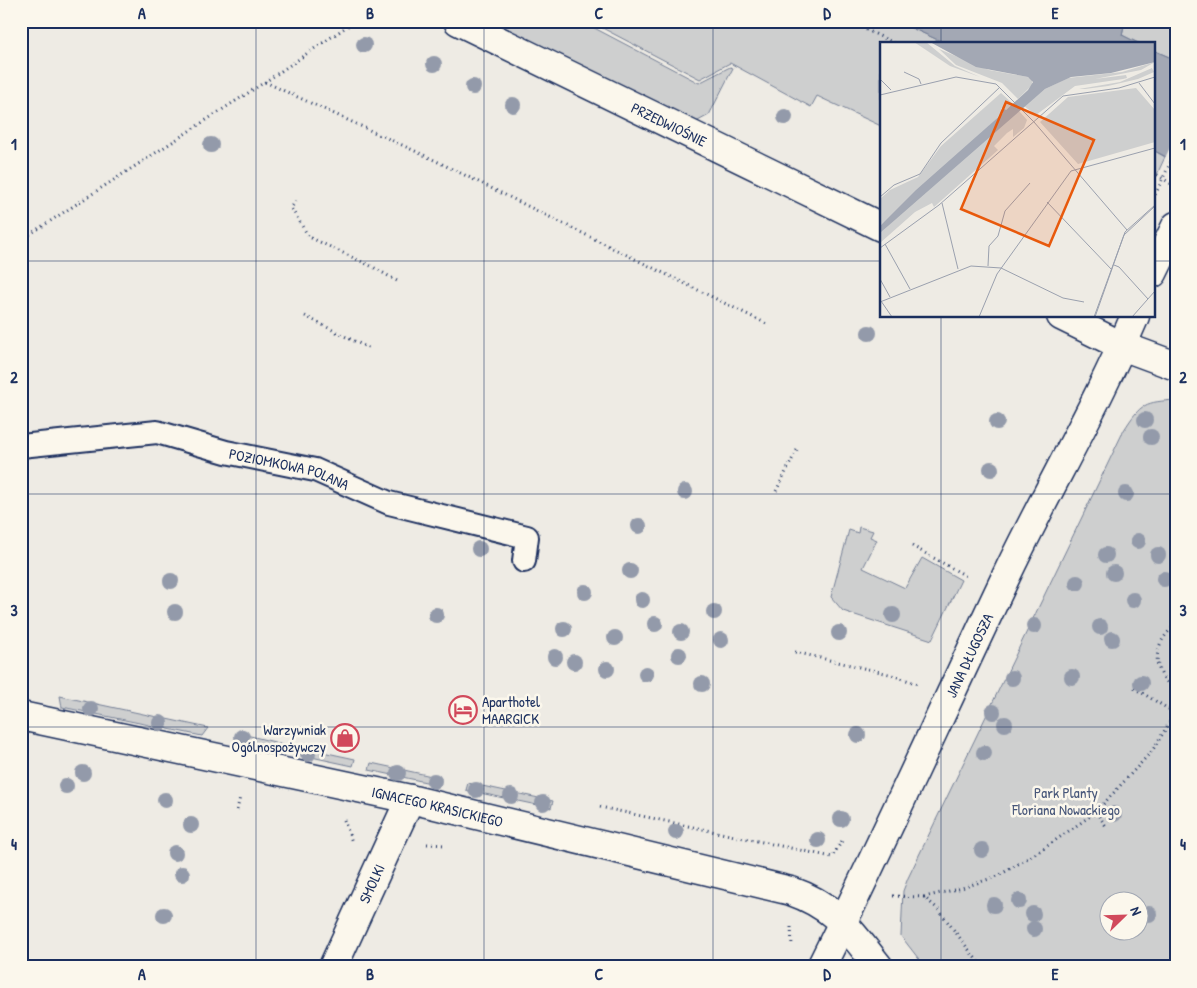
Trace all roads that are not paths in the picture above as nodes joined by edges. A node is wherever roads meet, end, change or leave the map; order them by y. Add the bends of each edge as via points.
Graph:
1 (458, 21) edge
2 (1176, 226) edge
3 (880, 227) edge
4 (1154, 271) edge
5 (1065, 318) edge
6 (1134, 318) edge
7 (1122, 346) junction
8 (1176, 366) edge
9 (21, 446) edge
10 (524, 561) dead end
11 (21, 716) edge
12 (410, 799) junction
13 (843, 922) junction
14 (333, 967) edge
15 (821, 967) edge
16 (879, 967) edge

1 - 3 street, PRZEDWIOŚNIE
2 - 4 street
5 - 7 street
6 - 7 street, JANA DŁUGOSZA
7 - 8 street
7 - 13 street, JANA DŁUGOSZA via 1010,568
9 - 10 lane, POZIOMKOWA POLANA via 157,432 226,452 315,470 389,503 527,537
11 - 12 street, IGNACEGO KRASICKIEGO
12 - 13 street, IGNACEGO KRASICKIEGO via 791,891 822,904
12 - 14 street, SMOLKI
13 - 15 street, JANA DŁUGOSZA
13 - 16 street, IGNACEGO KRASICKIEGO

